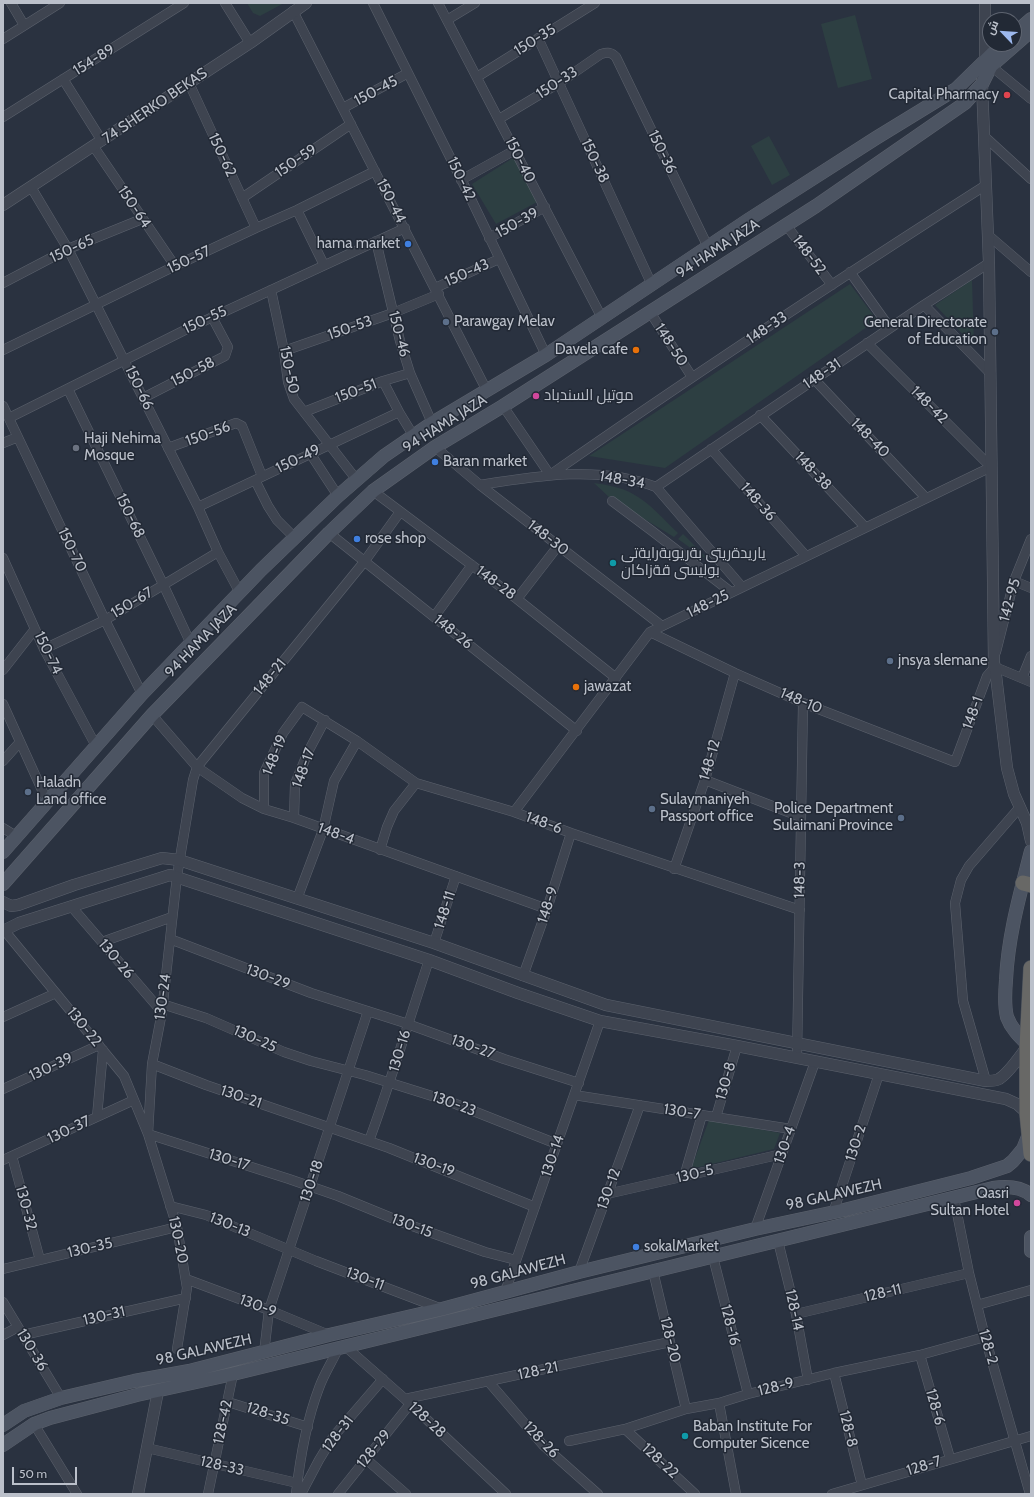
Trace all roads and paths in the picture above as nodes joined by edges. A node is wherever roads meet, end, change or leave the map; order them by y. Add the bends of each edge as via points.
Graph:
1 (11, 3) edge
2 (60, 3) edge
3 (184, 3) edge
4 (226, 3) edge
5 (306, 3) edge
6 (373, 3) edge
7 (438, 3) edge
8 (475, 3) edge
9 (595, 3) edge
10 (984, 3) edge
11 (293, 11) junction
12 (1031, 19) edge
13 (447, 20) junction
14 (24, 25) junction
15 (1022, 27) edge
16 (1031, 31) edge
17 (538, 38) junction
18 (3, 39) edge
19 (250, 44) junction
20 (997, 52) edge
21 (616, 58) joint
22 (988, 64) junction
23 (408, 73) junction
24 (477, 77) junction
25 (62, 79) junction
26 (189, 82) junction
27 (559, 84) junction
28 (982, 84) junction
29 (1031, 99) edge
30 (343, 108) junction
31 (3, 116) edge
32 (499, 119) junction
33 (351, 124) junction
34 (984, 136) junction
35 (98, 144) junction
36 (515, 150) junction
37 (375, 171) junction
38 (1031, 179) edge
39 (461, 180) junction
40 (986, 185) junction
41 (31, 187) junction
42 (242, 198) junction
43 (3, 205) edge
44 (544, 207) junction
45 (297, 210) junction
46 (142, 219) junction
47 (786, 225) junction
48 (256, 228) junction
49 (405, 228) junction
50 (988, 235) junction
51 (489, 238) junction
52 (376, 242) junction
53 (708, 247) junction
54 (68, 249) junction
55 (499, 259) junction
56 (989, 263) junction
57 (175, 266) junction
58 (324, 266) junction
59 (850, 272) junction
60 (1031, 272) edge
61 (3, 283) edge
62 (652, 284) junction
63 (832, 285) junction
64 (271, 290) junction
65 (437, 291) junction
66 (96, 304) junction
67 (924, 305) junction
68 (650, 312) junction
69 (392, 313) junction
70 (212, 317) junction
71 (602, 318) junction
72 (890, 328) junction
73 (867, 343) junction
74 (3, 350) edge
75 (284, 351) junction
76 (546, 356) junction
77 (125, 360) junction
78 (410, 373) junction
79 (991, 374) junction
80 (692, 377) junction
81 (814, 379) junction
82 (383, 381) junction
83 (68, 389) junction
84 (487, 391) junction
85 (143, 398) junction
86 (3, 406) edge
87 (503, 406) junction
88 (304, 412) junction
89 (399, 412) junction
90 (760, 415) junction
91 (9, 418) junction
92 (432, 423) junction
93 (413, 435) junction
94 (18, 437) junction
95 (3, 443) edge
96 (329, 444) junction
97 (168, 448) junction
98 (434, 448) junction
99 (711, 449) junction
100 (310, 453) junction
101 (384, 456) junction
102 (990, 466) junction
103 (396, 474) junction
104 (550, 475) junction
105 (259, 478) junction
106 (356, 480) junction
107 (480, 485) junction
108 (656, 487) junction
109 (374, 491) junction
110 (338, 496) junction
111 (926, 498) junction
112 (612, 501) dead end
113 (198, 507) junction
114 (400, 512) junction
115 (865, 527) junction
116 (329, 533) junction
117 (295, 538) junction
118 (1031, 539) edge
119 (558, 546) junction
120 (218, 552) junction
121 (806, 556) junction
122 (364, 562) junction
123 (4, 564) edge
124 (472, 565) junction
125 (1014, 581) junction
126 (163, 584) junction
127 (742, 587) junction
128 (1031, 588) edge
129 (240, 592) junction
130 (731, 592) junction
131 (517, 599) junction
132 (434, 617) junction
133 (105, 620) junction
134 (662, 626) junction
135 (35, 629) junction
136 (650, 632) junction
137 (190, 644) junction
138 (44, 649) junction
139 (1031, 656) edge
140 (994, 665) junction
141 (3, 670) edge
142 (735, 673) junction
143 (616, 678) junction
144 (1027, 680) edge
145 (142, 694) junction
146 (803, 703) junction
147 (3, 704) edge
148 (302, 707) joint
149 (152, 715) junction
150 (325, 720) junction
151 (577, 731) junction
152 (357, 741) junction
153 (20, 742) junction
154 (96, 746) junction
155 (3, 761) edge
156 (955, 762) joint
157 (197, 767) junction
158 (75, 770) junction
159 (705, 780) junction
160 (416, 783) junction
161 (90, 785) junction
162 (47, 801) junction
163 (1020, 807) junction
164 (264, 809) junction
165 (514, 812) junction
166 (801, 817) junction
167 (294, 818) junction
168 (3, 828) edge
169 (323, 830) junction
170 (571, 833) junction
171 (16, 836) junction
172 (1031, 841) edge
173 (380, 850) junction
174 (1031, 851) edge
175 (3, 852) edge
176 (179, 860) junction
177 (674, 868) junction
178 (177, 876) junction
179 (456, 876) junction
180 (3, 884) edge
181 (1027, 884) edge
182 (297, 899) junction
183 (3, 902) edge
184 (71, 906) junction
185 (547, 909) junction
186 (800, 910) junction
187 (172, 917) junction
188 (4, 930) edge
189 (170, 939) junction
190 (102, 942) junction
191 (434, 943) junction
192 (429, 960) junction
193 (1031, 968) edge
194 (523, 976) junction
195 (56, 993) junction
196 (162, 1008) junction
197 (368, 1011) junction
198 (3, 1017) edge
199 (600, 1021) junction
200 (408, 1024) junction
201 (797, 1043) junction
202 (1027, 1045) junction
203 (737, 1046) junction
204 (101, 1047) junction
205 (797, 1058) junction
206 (815, 1062) junction
207 (152, 1064) junction
208 (348, 1070) junction
209 (879, 1074) junction
210 (986, 1081) junction
211 (390, 1082) junction
212 (579, 1083) junction
213 (3, 1089) edge
214 (574, 1096) junction
215 (134, 1100) junction
216 (640, 1105) junction
217 (1027, 1113) junction
218 (702, 1115) junction
219 (97, 1117) junction
220 (716, 1117) junction
221 (330, 1127) junction
222 (790, 1129) junction
223 (148, 1134) junction
224 (1029, 1134) junction
225 (369, 1141) junction
226 (557, 1144) junction
227 (782, 1154) junction
228 (1031, 1154) edge
229 (12, 1156) junction
230 (3, 1160) edge
231 (684, 1177) junction
232 (310, 1186) junction
233 (607, 1194) junction
234 (1031, 1195) edge
235 (954, 1198) junction
236 (170, 1206) junction
237 (535, 1207) junction
238 (839, 1212) junction
239 (846, 1224) junction
240 (177, 1227) junction
241 (755, 1229) junction
242 (1031, 1236) edge
243 (778, 1241) junction
244 (692, 1245) junction
245 (288, 1249) junction
246 (1031, 1250) edge
247 (713, 1257) junction
248 (40, 1260) junction
249 (516, 1260) junction
250 (692, 1262) junction
251 (3, 1269) edge
252 (579, 1272) junction
253 (653, 1272) junction
254 (969, 1273) junction
255 (186, 1279) junction
256 (1031, 1290) edge
257 (505, 1292) junction
258 (186, 1298) junction
259 (3, 1302) edge
260 (977, 1305) junction
261 (442, 1309) junction
262 (269, 1310) junction
263 (796, 1314) junction
264 (20, 1331) junction
265 (3, 1335) edge
266 (329, 1335) junction
267 (985, 1338) junction
268 (670, 1342) junction
269 (342, 1348) junction
270 (177, 1349) dead end
271 (264, 1353) junction
272 (920, 1355) junction
273 (834, 1373) junction
274 (233, 1374) junction
275 (384, 1379) junction
276 (808, 1380) junction
277 (134, 1381) junction
278 (488, 1381) junction
279 (158, 1391) junction
280 (748, 1394) junction
281 (137, 1395) junction
282 (61, 1398) junction
283 (228, 1402) junction
284 (408, 1402) junction
285 (719, 1403) junction
286 (686, 1409) junction
287 (34, 1424) junction
288 (3, 1425) edge
289 (308, 1427) junction
290 (625, 1429) junction
291 (1031, 1436) edge
292 (569, 1440) dead end
293 (1016, 1440) junction
294 (3, 1445) edge
295 (147, 1448) junction
296 (950, 1458) junction
297 (366, 1459) junction
298 (215, 1464) junction
299 (297, 1484) junction
300 (862, 1485) junction
301 (76, 1494) edge
302 (138, 1494) edge
303 (208, 1494) edge
304 (296, 1494) edge
305 (301, 1494) edge
306 (338, 1494) edge
307 (406, 1494) edge
308 (506, 1494) edge
309 (598, 1494) edge
310 (695, 1494) edge
311 (736, 1494) edge
312 (834, 1494) edge
313 (1030, 1494) edge

1 - 14 street
2 - 14 street
3 - 25 street, 154-89
4 - 19 street
5 - 11 street, 74 SHERKO BEKAS
6 - 23 street, 150-42
7 - 13 street, 150-40
8 - 13 street
9 - 17 street, 150-35
10 - 22 street
11 - 19 street, 74 SHERKO BEKAS
11 - 30 street, 150-44
12 - 15 main road
13 - 24 street, 150-40
14 - 18 street
16 - 22 main road
17 - 24 street, 150-35
17 - 27 street, 150-38
19 - 26 street, 74 SHERKO BEKAS
20 - 22 main road
21 - 27 street, 150-33 via 610,53 601,54
21 - 53 street, 150-36
22 - 28 main road, 94 HAMA JAZA
22 - 29 street
22 - 53 main road, 94 HAMA JAZA via 956,89
23 - 30 street, 150-45
23 - 39 street, 150-42
24 - 32 street, 150-40
25 - 31 street, 154-89
25 - 35 street, 150-64
26 - 35 street, 74 SHERKO BEKAS
26 - 42 street, 150-62
27 - 32 street, 150-33
27 - 62 street, 150-38
28 - 34 street
28 - 47 main road, 94 HAMA JAZA via 965,104
30 - 33 street, 150-44
32 - 36 street, 150-40
33 - 37 street, 150-44
33 - 42 street, 150-59
34 - 38 street
34 - 40 street
35 - 41 street, 74 SHERKO BEKAS
35 - 46 street, 150-64
36 - 39 street
36 - 44 street, 150-40
37 - 45 street, 150-57
37 - 49 street, 150-44
39 - 51 street, 150-42
40 - 50 street
40 - 59 street, 148-33
41 - 43 street, 74 SHERKO BEKAS
41 - 54 street, 150-66
42 - 48 street, 150-62
44 - 51 street, 150-39
44 - 71 street, 150-40
45 - 48 street, 150-57
45 - 58 street
46 - 54 street, 150-65
46 - 57 street, 150-64
47 - 63 street, 148-52
47 - 68 main road, 94 HAMA JAZA
48 - 57 street, 150-57
49 - 52 street, 150-55
49 - 65 street, 150-44
50 - 56 street
50 - 60 street
51 - 55 street, 150-42
52 - 58 street, 150-55
52 - 69 street, 150-46
53 - 62 main road, 94 HAMA JAZA
54 - 61 street, 150-65
54 - 66 street, 150-66
55 - 65 street, 150-43
55 - 76 street, 150-42
56 - 67 street, 148-31
56 - 79 street
57 - 66 street, 150-57
58 - 64 street, 150-55
59 - 63 street, 148-33
59 - 72 street
62 - 71 main road, 94 HAMA JAZA
63 - 80 street, 148-33
64 - 70 street, 150-55
64 - 75 street, 150-50
65 - 69 street, 150-53
65 - 84 street, 150-44
66 - 74 street, 150-57
66 - 77 street, 150-66
67 - 72 street, 148-31
67 - 79 street
68 - 80 street, 148-50
68 - 87 main road, 94 HAMA JAZA
69 - 75 street, 150-53
69 - 78 street, 150-46
70 - 77 street, 150-55
70 - 85 street, 150-58 via 228,347 226,356
71 - 76 main road, 94 HAMA JAZA
72 - 73 street, 148-31
73 - 81 street, 148-31
73 - 102 street, 148-42
75 - 88 street, 150-50 via 288,382 294,400
76 - 84 main road, 94 HAMA JAZA
77 - 83 street, 150-55
77 - 85 street, 150-66
78 - 82 street, 150-51
78 - 92 street, 150-46
79 - 102 street
80 - 104 street, 148-33
81 - 90 street, 148-31
81 - 111 street, 148-40
82 - 88 street, 150-51
82 - 89 street
83 - 91 street, 150-55
83 - 126 street, 150-68
84 - 92 main road, 94 HAMA JAZA
85 - 97 street, 150-66
86 - 91 street, 150-70
87 - 98 main road, 94 HAMA JAZA
87 - 104 street
88 - 96 street, 150-50
89 - 93 street
89 - 96 street, 150-49
90 - 99 street, 148-31
90 - 115 street, 148-38
91 - 94 street, 150-70
92 - 93 main road, 94 HAMA JAZA
93 - 101 main road, 94 HAMA JAZA
94 - 95 street
94 - 133 street, 150-70
96 - 100 street, 150-49
96 - 106 street, 150-50
97 - 105 street, 150-56 via 236,423 242,426
97 - 113 street, 150-66
98 - 103 main road, 94 HAMA JAZA
98 - 107 street, 148-30
99 - 108 street, 148-31
99 - 121 street, 148-36
100 - 105 street, 150-49
100 - 110 street
101 - 103 main road
101 - 106 main road, 94 HAMA JAZA
102 - 111 street, 148-25
102 - 140 street
103 - 109 main road, 94 HAMA JAZA
104 - 107 street, 148-34
104 - 108 street, 148-34 via 601,475 644,482
105 - 113 street, 150-49
105 - 117 street, 150-56 via 268,506 277,520
106 - 110 main road, 94 HAMA JAZA
107 - 119 street, 148-30
108 - 127 street, 148-34
109 - 114 street, 148-28
109 - 116 main road, 94 HAMA JAZA
110 - 117 main road, 94 HAMA JAZA
111 - 115 street, 148-25
112 - 130 street
113 - 120 street, 150-66
114 - 122 street, 148-21
114 - 124 street, 148-28
115 - 121 street, 148-25
116 - 122 street, 148-26
116 - 149 main road, 94 HAMA JAZA
117 - 129 main road, 94 HAMA JAZA
118 - 125 street, 142-95
119 - 131 street
119 - 134 street, 148-30
120 - 126 street, 150-67
120 - 129 street, 150-66
121 - 127 street, 148-25
122 - 132 street, 148-26
122 - 157 street, 148-21
123 - 135 street, 150-74
124 - 131 street, 148-28
124 - 132 street
125 - 128 street
125 - 140 street, 142-95
126 - 133 street, 150-67
126 - 137 street, 150-68
127 - 130 street, 148-25
129 - 137 main road, 94 HAMA JAZA
130 - 134 street, 148-25
131 - 143 street, 148-28
132 - 151 street, 148-26
133 - 138 street, 150-67
133 - 145 street, 150-70
134 - 136 street, 148-25
135 - 138 street, 150-74
135 - 141 street
136 - 142 street, 148-10
136 - 143 street, 148-25
137 - 145 main road, 94 HAMA JAZA
138 - 154 street, 150-74
139 - 144 street
140 - 144 street
140 - 156 street, 148-1 via 987,676
140 - 163 street via 1008,768
142 - 146 street, 148-10
142 - 159 street, 148-12
143 - 151 street, 148-25
145 - 154 main road, 94 HAMA JAZA
146 - 156 street, 148-10
146 - 166 street, 148-3
147 - 153 street
148 - 150 street, 148-6
148 - 164 street, 148-19 via 283,733 264,773
149 - 157 street, 148-4
149 - 161 main road, 94 HAMA JAZA
150 - 152 street, 148-6
150 - 167 street, 148-17 via 295,784
151 - 165 street, 148-25
152 - 160 street, 148-6
152 - 169 street via 334,781
153 - 155 street
153 - 162 street
154 - 158 main road, 94 HAMA JAZA
157 - 164 street, 148-4 via 242,798
157 - 176 street, 148-21
158 - 161 main road
158 - 162 main road, 94 HAMA JAZA
159 - 166 street
159 - 177 street, 148-12
160 - 165 street, 148-6
160 - 173 street via 394,811
161 - 180 main road, 94 HAMA JAZA
162 - 171 main road, 94 HAMA JAZA
163 - 172 street
163 - 210 street via 969,866 961,880 955,903 963,1001
164 - 167 street, 148-4
165 - 170 street, 148-6
166 - 186 street, 148-3
167 - 169 street, 148-4
168 - 171 street
169 - 173 street, 148-4
169 - 182 street
170 - 177 street, 148-6
170 - 185 street, 148-9
171 - 175 main road, 94 HAMA JAZA
173 - 179 street, 148-4
174 - 181 main road
176 - 178 street, 130-24
176 - 182 street
176 - 183 street via 162,858 18,905 11,906
177 - 186 street, 148-6
178 - 184 street via 170,875
178 - 187 street, 130-24
178 - 192 street
179 - 185 street, 148-4
179 - 191 street, 148-11
181 - 202 main road via 1010,934 1005,1002 1008,1018 1015,1032
182 - 191 street
184 - 188 street
184 - 190 street, 130-26
185 - 194 street, 148-9
186 - 201 street, 148-3
187 - 189 street, 130-24
187 - 190 street
188 - 195 street, 130-22
189 - 196 street, 130-24
189 - 197 street, 130-29 via 311,993
190 - 196 street, 130-26
191 - 194 street
192 - 199 street
192 - 200 street, 130-16
193 - 202 highway
194 - 201 street via 606,1005
195 - 198 street
195 - 204 street, 130-22
196 - 207 street, 130-24
196 - 208 street, 130-25 via 206,1018 284,1052
197 - 200 street, 130-27
197 - 208 street, 130-18
199 - 203 street
199 - 212 street, 130-14
200 - 211 street, 130-16
200 - 212 street, 130-27
201 - 205 street, 148-3
201 - 210 street
202 - 210 street via 1017,1061 1000,1078
202 - 217 highway
203 - 205 street
203 - 220 street, 130-8
204 - 213 street, 130-39
204 - 215 street, 130-22 via 124,1076
204 - 219 street
205 - 206 street
206 - 209 street
206 - 222 street, 130-4
207 - 221 street, 130-21
207 - 223 street, 130-24
208 - 211 street, 130-23
208 - 221 street, 130-18
209 - 217 street via 1006,1099
209 - 238 street, 130-2
211 - 225 street, 130-16
211 - 226 street, 130-23 via 448,1101
212 - 214 street, 130-14
214 - 216 street, 130-7
214 - 226 street, 130-14
215 - 219 street, 130-37
215 - 223 street, 130-22
216 - 218 street, 130-7
216 - 233 street, 130-12
217 - 224 highway
218 - 220 street, 130-7
218 - 231 street
219 - 229 street, 130-37
220 - 222 street, 130-7
221 - 225 street, 130-19
221 - 232 street, 130-18
222 - 227 street, 130-4
223 - 232 street, 130-17
223 - 236 street, 130-20
224 - 228 highway
224 - 238 main road, 98 GALAWEZH via 1019,1156 1007,1166 971,1178
225 - 237 street, 130-19
226 - 237 street, 130-14
227 - 231 street, 130-5
227 - 241 street, 130-4
229 - 230 street, 130-37
229 - 248 street, 130-32
231 - 233 street, 130-5
232 - 245 street, 130-18
232 - 249 street, 130-15 via 404,1223 485,1252
233 - 252 street, 130-12
234 - 235 main road, 98 GALAWEZH via 1019,1189 1005,1187
235 - 239 main road, 98 GALAWEZH
235 - 254 street, 128-2
236 - 240 street, 130-20
236 - 245 street, 130-13 via 206,1215
237 - 249 street, 130-14
238 - 239 main road via 847,1212 849,1220
238 - 241 main road, 98 GALAWEZH
239 - 243 main road, 98 GALAWEZH
240 - 248 street, 130-35
240 - 255 street, 130-20
241 - 244 main road, 98 GALAWEZH
242 - 246 main road
243 - 247 main road, 98 GALAWEZH
243 - 263 street, 128-14
244 - 250 main road via 687,1254
244 - 252 main road, 98 GALAWEZH
245 - 261 street, 130-11
245 - 262 street, 130-18
247 - 250 main road, 98 GALAWEZH
247 - 280 street, 128-16
248 - 251 street, 130-35
249 - 257 street, 130-14
250 - 253 main road, 98 GALAWEZH
252 - 257 main road, 98 GALAWEZH
253 - 268 street, 128-20
253 - 269 main road, 98 GALAWEZH
254 - 260 street, 128-2
254 - 263 street, 128-11
255 - 258 street, 130-20
255 - 262 street, 130-9
256 - 260 street
257 - 261 main road, 98 GALAWEZH
258 - 264 street, 130-31
258 - 270 street, 130-20
259 - 264 street, 130-36
260 - 267 street, 128-2
261 - 266 main road, 98 GALAWEZH
262 - 266 street, 130-9
262 - 271 street, 130-18
263 - 276 street, 128-14
264 - 265 street, 130-31
264 - 282 street, 130-36
266 - 271 main road, 98 GALAWEZH
267 - 272 street, 128-9
267 - 293 street, 128-2
268 - 278 street, 128-21
268 - 286 street, 128-20
269 - 274 main road, 98 GALAWEZH
269 - 275 street, 128-28
269 - 289 street via 319,1388
271 - 277 main road, 98 GALAWEZH
272 - 273 street, 128-9
272 - 296 street, 128-6
273 - 276 street, 128-9
273 - 300 street, 128-8
274 - 279 main road, 98 GALAWEZH
274 - 283 street, 128-42
275 - 284 street, 128-28
275 - 305 street, 128-31 via 333,1437
276 - 280 street, 128-9
277 - 281 main road
277 - 282 main road, 98 GALAWEZH
278 - 284 street, 128-21
278 - 309 street, 128-26 via 543,1445
279 - 281 main road, 98 GALAWEZH
279 - 295 street
280 - 285 street, 128-9
281 - 287 main road, 98 GALAWEZH via 67,1412
282 - 288 main road, 98 GALAWEZH via 24,1411
283 - 289 street, 128-35
283 - 298 street, 128-42
284 - 297 street, 128-29
284 - 308 street, 128-28
285 - 286 street, 128-9
285 - 311 street
286 - 290 street, 128-9
287 - 294 main road, 98 GALAWEZH
287 - 301 street
289 - 299 street via 302,1446
290 - 292 street, 128-9
290 - 310 street, 128-22
291 - 293 street, 128-7
293 - 296 street, 128-7
293 - 313 street, 128-2
295 - 298 street, 128-33
295 - 302 street
296 - 300 street, 128-7
297 - 306 street, 128-29
297 - 307 street
298 - 299 street, 128-33
298 - 303 street, 128-42
299 - 304 street
300 - 312 street, 128-7

